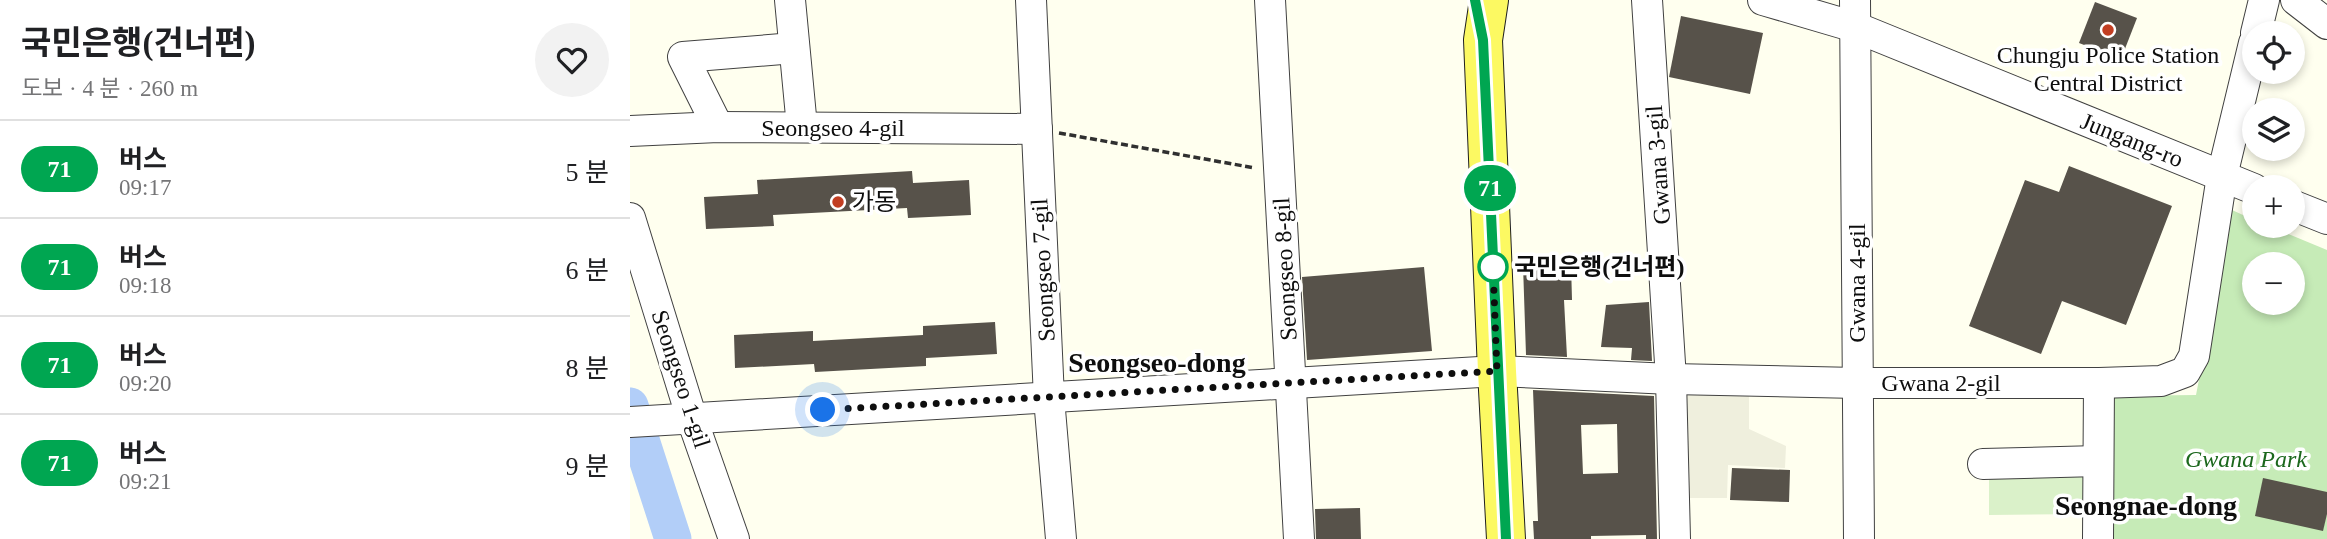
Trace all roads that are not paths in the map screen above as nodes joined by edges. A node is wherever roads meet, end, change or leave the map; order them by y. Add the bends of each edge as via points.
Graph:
1 (790, 0) edge
2 (1031, 0) edge
3 (1270, 0) edge
4 (1475, 0) edge
5 (1489, 0) edge
6 (1647, 0) edge
7 (1763, 0) edge
8 (2264, 0) edge
9 (2296, 0) edge
10 (1855, 13) edge
11 (2259, 21) edge
12 (2327, 24) edge
13 (1483, 40) junction
14 (794, 48) junction
15 (2244, 84) edge
16 (718, 127) junction
17 (802, 127) junction
18 (1037, 129) junction
19 (630, 131) edge
20 (2222, 176) junction
21 (2242, 184) edge
22 (2305, 210) edge
23 (630, 218) edge
24 (2327, 219) edge
25 (1497, 371) junction
26 (1671, 379) junction
27 (1857, 383) junction
28 (2099, 383) junction
29 (1291, 384) junction
30 (1049, 398) junction
31 (692, 419) junction
32 (630, 422) edge
33 (2098, 461) junction
34 (1983, 464) dead end
35 (734, 539) edge
36 (1061, 539) edge
37 (1299, 539) edge
38 (1506, 539) edge
39 (1675, 539) edge
40 (1859, 539) edge
41 (2098, 539) edge

1 - 14 street
2 - 18 street, Seongseo 7-gil
3 - 29 street, Seongseo 8-gil
4 - 13 main road
5 - 13 main road
6 - 26 street, Gwana 3-gil
7 - 10 street, Jungang-ro
8 - 11 street
9 - 12 street
10 - 20 street, Jungang-ro
10 - 27 street, Gwana 4-gil
13 - 25 main road
14 - 16 street via 683,57
14 - 17 street
15 - 20 street, Gwana 2-gil
16 - 17 street, Seongseo 4-gil
16 - 19 street, Seongseo 4-gil
17 - 18 street, Seongseo 4-gil
18 - 30 street, Seongseo 7-gil
20 - 21 street, Jungang-ro
20 - 28 street, Gwana 2-gil via 2194,356 2185,372 2161,381
22 - 24 street
23 - 31 street, Seongseo 1-gil
25 - 26 street, Gwana 2-gil
25 - 29 street, Gwana 2-gil
25 - 38 main road
26 - 27 street, Gwana 2-gil
26 - 39 street, Gwana 3-gil
27 - 28 street, Gwana 2-gil
27 - 40 street, Gwana 4-gil
28 - 33 street
29 - 30 street, Gwana 2-gil
29 - 37 street, Seongseo 8-gil
30 - 31 street, Gwana 2-gil
30 - 36 street, Seongseo 7-gil
31 - 32 street, Gwana 2-gil
31 - 35 street, Seongseo 1-gil
33 - 34 street
33 - 41 street

